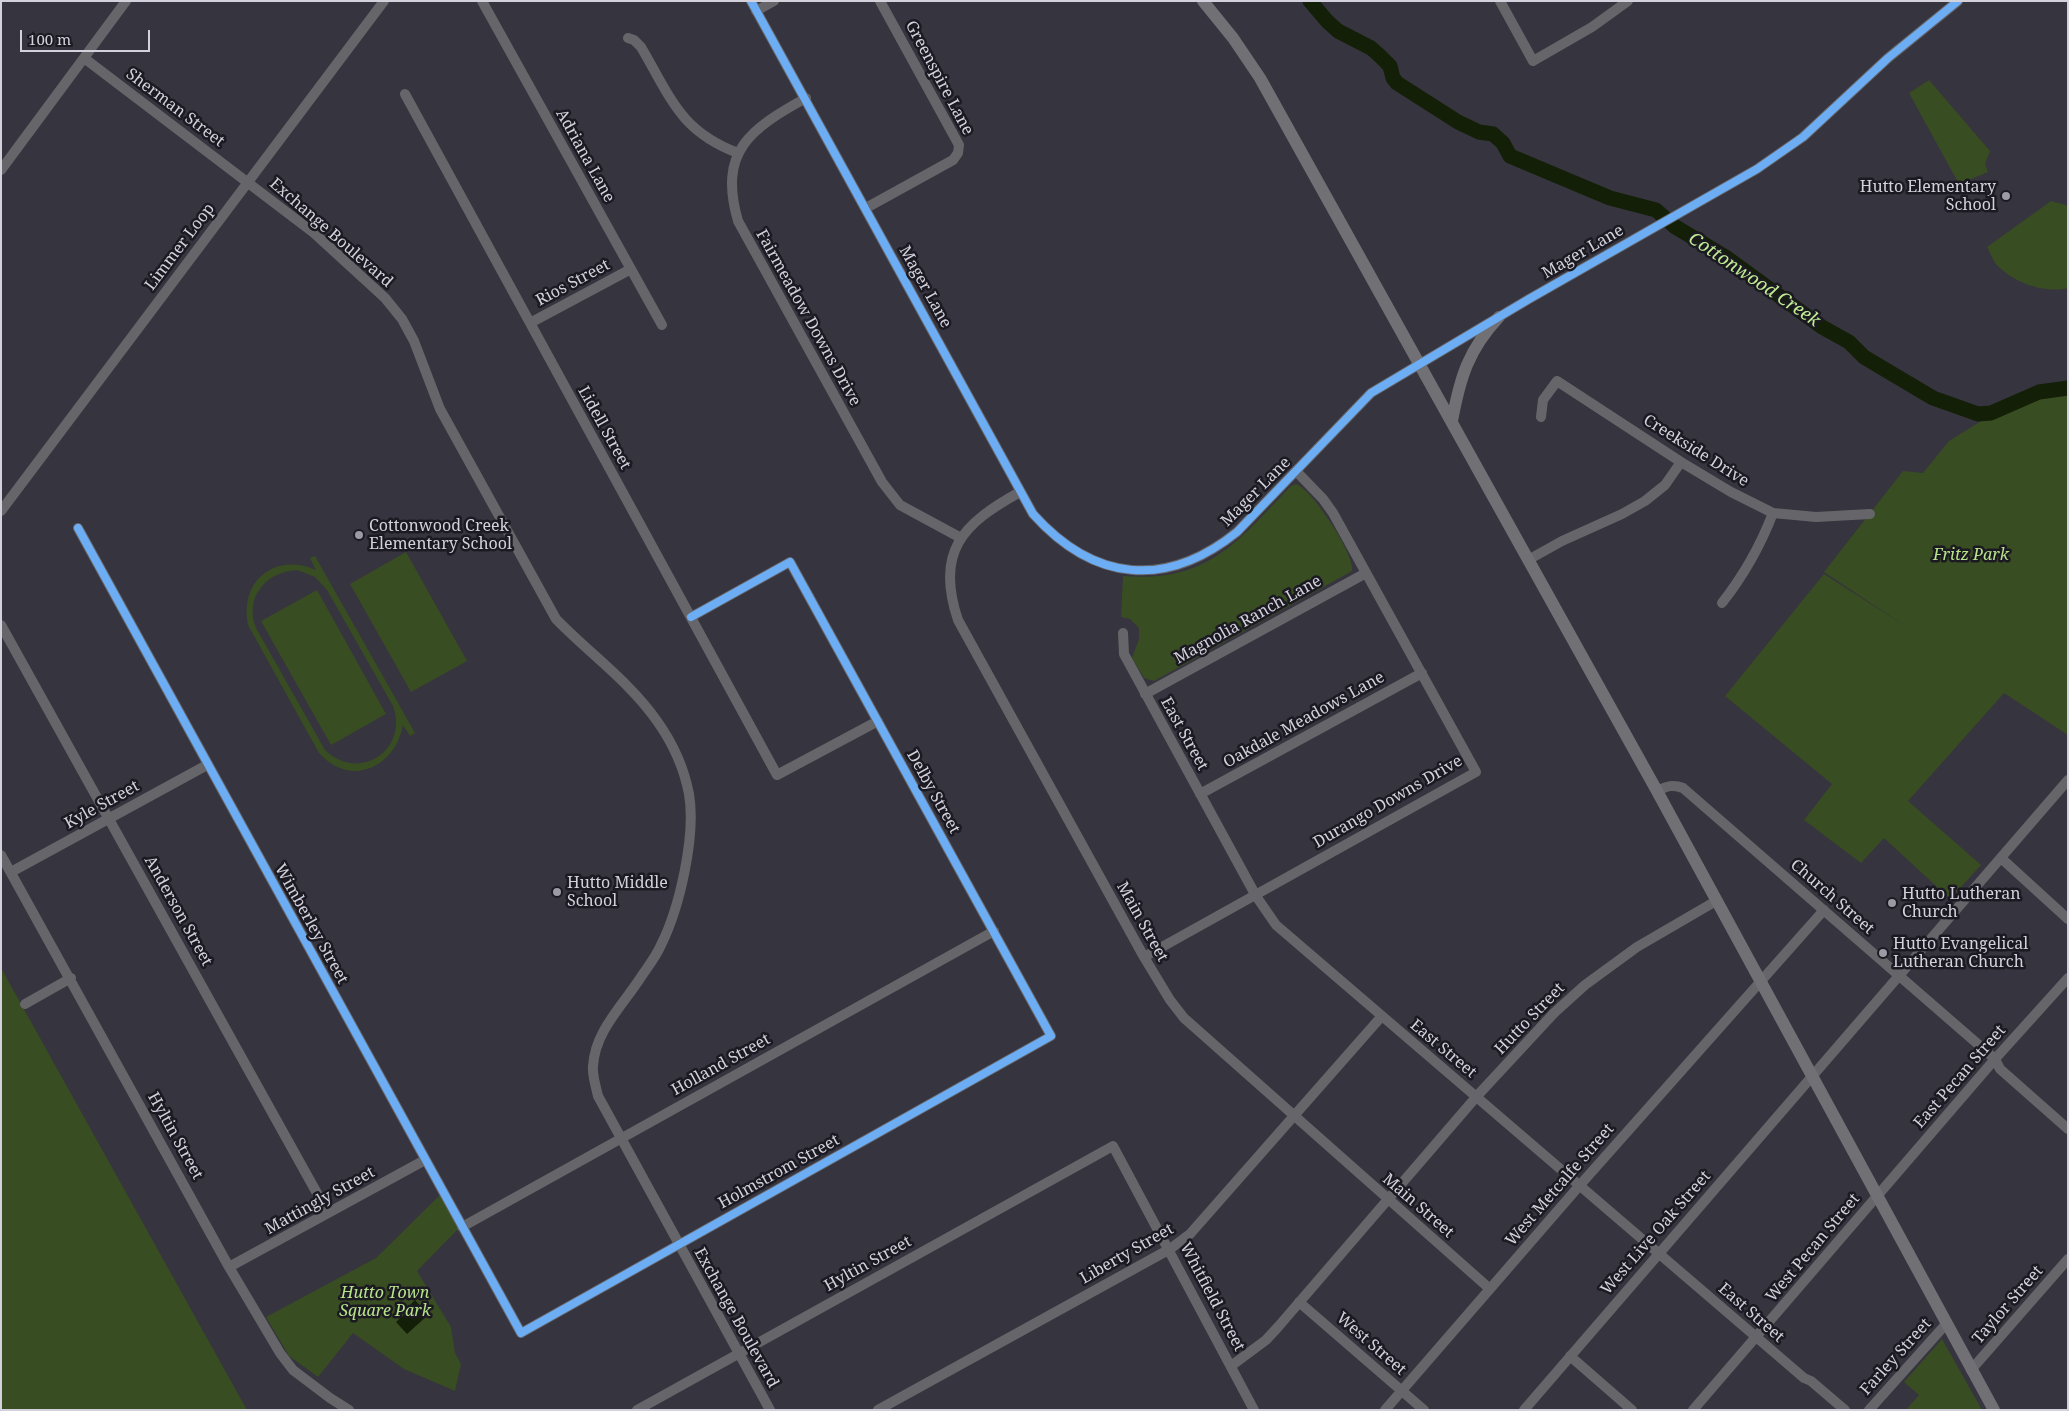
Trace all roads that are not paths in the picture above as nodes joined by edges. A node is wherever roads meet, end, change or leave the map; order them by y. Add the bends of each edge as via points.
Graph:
1 (126, 1) edge
2 (384, 1) edge
3 (482, 1) edge
4 (751, 1) edge
5 (774, 1) edge
6 (880, 1) edge
7 (1203, 1) edge
8 (1500, 1) edge
9 (1628, 1) edge
10 (1958, 1) edge
11 (756, 11) junction
12 (628, 38) dead end
13 (84, 58) junction
14 (405, 94) dead end
15 (806, 98) junction
16 (738, 153) junction
17 (1, 170) edge
18 (248, 181) junction
19 (866, 208) junction
20 (631, 269) junction
21 (1499, 317) junction
22 (530, 322) junction
23 (662, 325) dead end
24 (1421, 364) junction
25 (1541, 417) dead end
26 (1452, 421) junction
27 (1681, 462) junction
28 (1296, 471) junction
29 (1020, 492) junction
30 (1, 512) edge
31 (1773, 513) junction
32 (1870, 514) dead end
33 (78, 528) dead end
34 (961, 538) junction
35 (1528, 560) junction
36 (1366, 573) junction
37 (1722, 603) dead end
38 (691, 617) junction
39 (1, 624) edge
40 (1123, 633) dead end
41 (1422, 673) junction
42 (1145, 694) junction
43 (878, 721) junction
44 (208, 764) junction
45 (2068, 780) edge
46 (1657, 791) junction
47 (1200, 794) junction
48 (110, 818) junction
49 (1, 854) edge
50 (2001, 858) junction
51 (11, 872) junction
52 (1256, 896) junction
53 (1716, 901) junction
54 (1824, 910) junction
55 (2068, 919) edge
56 (994, 931) junction
57 (1144, 957) junction
58 (1900, 975) junction
59 (71, 978) junction
60 (2068, 978) edge
61 (1761, 983) junction
62 (25, 1004) dead end
63 (1381, 1016) junction
64 (1051, 1036) joint
65 (1995, 1059) junction
66 (1812, 1077) junction
67 (1477, 1096) junction
68 (1293, 1116) junction
69 (2068, 1129) edge
70 (620, 1138) junction
71 (1113, 1146) joint
72 (425, 1160) junction
73 (1580, 1185) junction
74 (1876, 1196) junction
75 (1388, 1200) junction
76 (328, 1213) junction
77 (462, 1227) junction
78 (678, 1244) junction
79 (1170, 1249) junction
80 (1659, 1253) junction
81 (2068, 1259) edge
82 (230, 1268) junction
83 (1490, 1289) junction
84 (1299, 1302) junction
85 (1946, 1324) junction
86 (520, 1333) joint
87 (1757, 1337) junction
88 (738, 1353) junction
89 (1570, 1356) junction
90 (1231, 1366) junction
91 (1971, 1370) junction
92 (1402, 1391) junction
93 (349, 1410) edge
94 (637, 1410) edge
95 (770, 1410) edge
96 (878, 1410) edge
97 (1254, 1410) edge
98 (1386, 1410) edge
99 (1424, 1410) edge
100 (1524, 1410) edge
101 (1632, 1410) edge
102 (1693, 1410) edge
103 (1845, 1410) edge
104 (1869, 1410) edge
105 (1994, 1410) edge

1 - 13 street
2 - 18 street, Limmer Loop
3 - 20 street, Adriana Lane
4 - 11 street, Mager Lane
5 - 11 street
6 - 19 street, Greenspire Lane via 959,146 953,160
7 - 24 main road via 1260,78
8 - 9 street via 1533,61 1592,27
10 - 21 street, Mager Lane via 1888,58 1802,137 1757,169
11 - 15 street, Mager Lane
12 - 16 street via 641,47 687,123 701,136
13 - 17 street
13 - 18 street, Sherman Street
14 - 22 street, Lidell Street
15 - 16 street, Fairmeadow Downs Drive via 766,120
15 - 19 street, Mager Lane
16 - 34 street, Fairmeadow Downs Drive via 732,192 738,221 868,458 900,505
18 - 30 street, Limmer Loop
18 - 70 street, Exchange Boulevard via 314,233 385,298 402,319 440,409 556,619 580,645 631,689 674,749 689,794 686,864 676,907 661,946 606,1025 593,1066 598,1096
19 - 29 street, Mager Lane
20 - 22 street, Rios Street
20 - 23 street, Adriana Lane
21 - 24 street, Mager Lane
21 - 26 main road via 1469,356 1456,395
22 - 38 street, Lidell Street
24 - 26 main road
24 - 28 street, Mager Lane via 1371,393
25 - 27 street, Creekside Drive via 1543,400 1557,381
26 - 35 main road
27 - 31 street, Creekside Drive
27 - 35 street via 1665,486 1645,501
28 - 29 street, Mager Lane via 1237,532 1216,548 1168,568 1144,571 1110,566 1065,546 1033,514
28 - 36 street, Durango Downs Drive via 1327,505
29 - 34 street, Main Street via 976,519
31 - 32 street, Creekside Drive via 1816,517
31 - 37 street via 1744,575
33 - 44 street, Wimberley Street
34 - 57 street, Main Street via 952,560 949,588 958,620
35 - 46 main road
36 - 41 street, Durango Downs Drive
36 - 42 street, Magnolia Ranch Lane
38 - 43 street, Lidell Street via 777,775
38 - 43 street, Delby Street via 790,562
39 - 48 street, Anderson Street
40 - 42 street, East Street via 1124,654
41 - 47 street, Oakdale Meadows Lane
41 - 52 street, Durango Downs Drive via 1476,772
42 - 47 street, East Street
43 - 56 street, Delby Street
44 - 48 street, Kyle Street
44 - 72 street, Wimberley Street
45 - 50 street, West Live Oak Street
46 - 53 main road
46 - 54 street, Church Street via 1676,785 1683,788
47 - 52 street, East Street
48 - 51 street, Kyle Street
48 - 76 street, Anderson Street
49 - 51 street, Hyltin Street
50 - 55 street
50 - 58 street, West Live Oak Street
51 - 59 street, Hyltin Street
52 - 57 street, Durango Downs Drive
52 - 63 street, East Street via 1276,925
53 - 61 main road
53 - 67 street, Hutto Street via 1637,947 1585,985 1554,1012
54 - 58 street, Church Street
54 - 61 street, West Metcalfe Street
56 - 64 street, Delby Street
56 - 70 street, Holland Street
57 - 68 street, Main Street via 1184,1018
58 - 65 street, Church Street
58 - 66 street, West Live Oak Street
59 - 62 street
59 - 82 street, Hyltin Street
60 - 65 street, East Pecan Street
61 - 66 main road
61 - 73 street, West Metcalfe Street
63 - 67 street, East Street
63 - 68 street, Liberty Street
64 - 78 street, Holmstrom Street
65 - 69 street, Church Street via 2000,1069
65 - 74 street, East Pecan Street
66 - 74 main road
66 - 80 street, West Live Oak Street
67 - 73 street, East Street
67 - 75 street, Hutto Street
68 - 75 street, Main Street
68 - 79 street, Liberty Street via 1206,1217
70 - 77 street, Holland Street
70 - 78 street, Exchange Boulevard
71 - 79 street, Whitfield Street
71 - 88 street, Hyltin Street
72 - 76 street, Mattingly Street
72 - 77 street, Wimberley Street
73 - 80 street, East Street
73 - 83 street, West Metcalfe Street
74 - 85 main road
74 - 87 street, West Pecan Street
75 - 83 street, Main Street
75 - 84 street, Hutto Street
76 - 82 street, Mattingly Street
77 - 86 street, Wimberley Street
78 - 86 street, Holmstrom Street
78 - 88 street, Exchange Boulevard
79 - 90 street, Whitfield Street
79 - 96 street, Liberty Street
80 - 87 street, East Street
80 - 89 street, West Live Oak Street
81 - 91 street, Taylor Street
82 - 93 street, Hyltin Street via 280,1353 294,1370
83 - 92 street, West Metcalfe Street
84 - 90 street, Hutto Street via 1266,1340
84 - 92 street, West Street
85 - 91 main road
85 - 104 street, Farley Street
87 - 102 street, West Pecan Street
87 - 103 street, East Street
88 - 94 street, Hyltin Street
88 - 95 street, Exchange Boulevard
89 - 100 street, West Live Oak Street
89 - 101 street
90 - 97 street, Whitfield Street
91 - 105 main road
92 - 98 street, West Metcalfe Street
92 - 99 street, West Street

